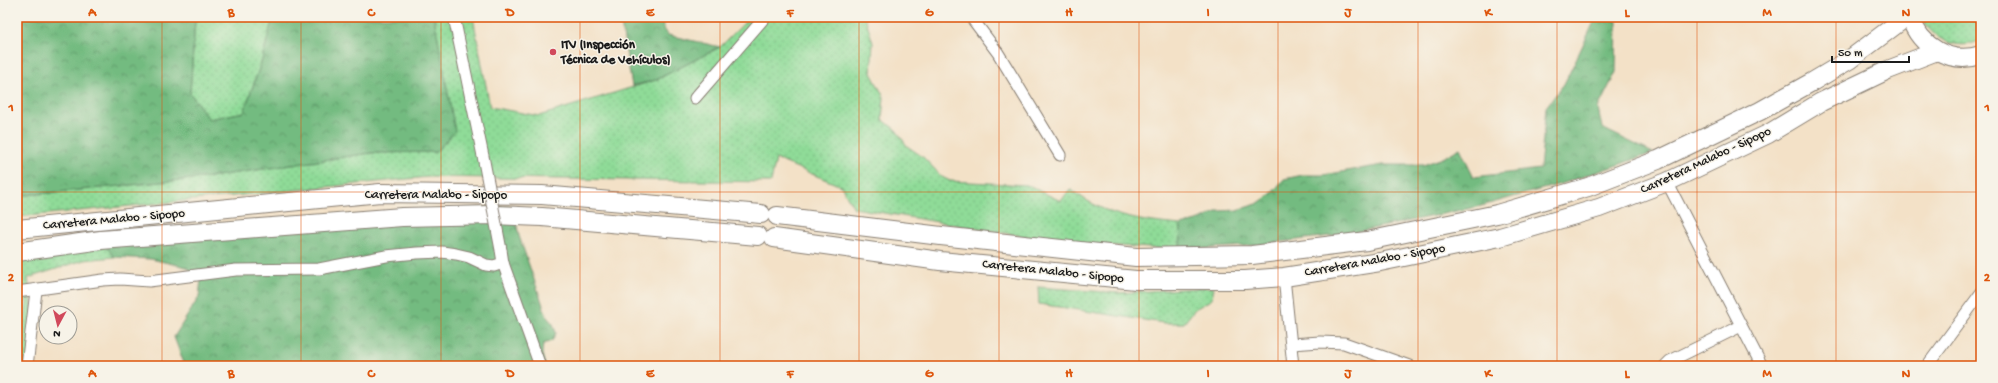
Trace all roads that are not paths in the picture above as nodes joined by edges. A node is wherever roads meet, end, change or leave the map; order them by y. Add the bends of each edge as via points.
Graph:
1 (454, 17) edge
2 (765, 17) edge
3 (971, 17) edge
4 (1906, 17) edge
5 (1910, 17) edge
6 (1937, 51) junction
7 (1981, 55) edge
8 (695, 98) dead end
9 (1060, 155) dead end
10 (1667, 182) junction
11 (17, 229) edge
12 (17, 252) edge
13 (504, 263) junction
14 (1284, 277) junction
15 (36, 291) junction
16 (17, 292) edge
17 (1981, 293) edge
18 (1741, 326) junction
19 (1292, 344) junction
20 (27, 366) edge
21 (540, 366) edge
22 (1293, 366) edge
23 (1409, 366) edge
24 (1665, 366) edge
25 (1762, 366) edge
26 (1928, 366) edge

1 - 13 street, bridge
2 - 8 street
3 - 9 street via 998,53
4 - 11 highway, Carretera Malabo - Sipopo via 1849,60 1760,111 1658,160 1588,187 1497,214 1367,241 1252,255 1136,257 769,215 542,195 380,193
5 - 6 highway via 1919,36
6 - 7 highway via 1956,57
6 - 10 highway, Carretera Malabo - Sipopo via 1888,70 1821,102 1768,134
10 - 14 highway, Carretera Malabo - Sipopo via 1600,208 1500,238 1380,262
10 - 18 street
12 - 14 highway, Carretera Malabo - Sipopo via 102,240 402,217 494,215 766,237 940,261 1136,280 1245,280
13 - 15 street via 494,266 456,254 417,253 318,269 236,270 149,281 103,280
13 - 21 street
14 - 19 street
15 - 16 street
15 - 20 street
17 - 26 street
18 - 24 street via 1670,361
18 - 25 street
19 - 22 street
19 - 23 street via 1344,343

